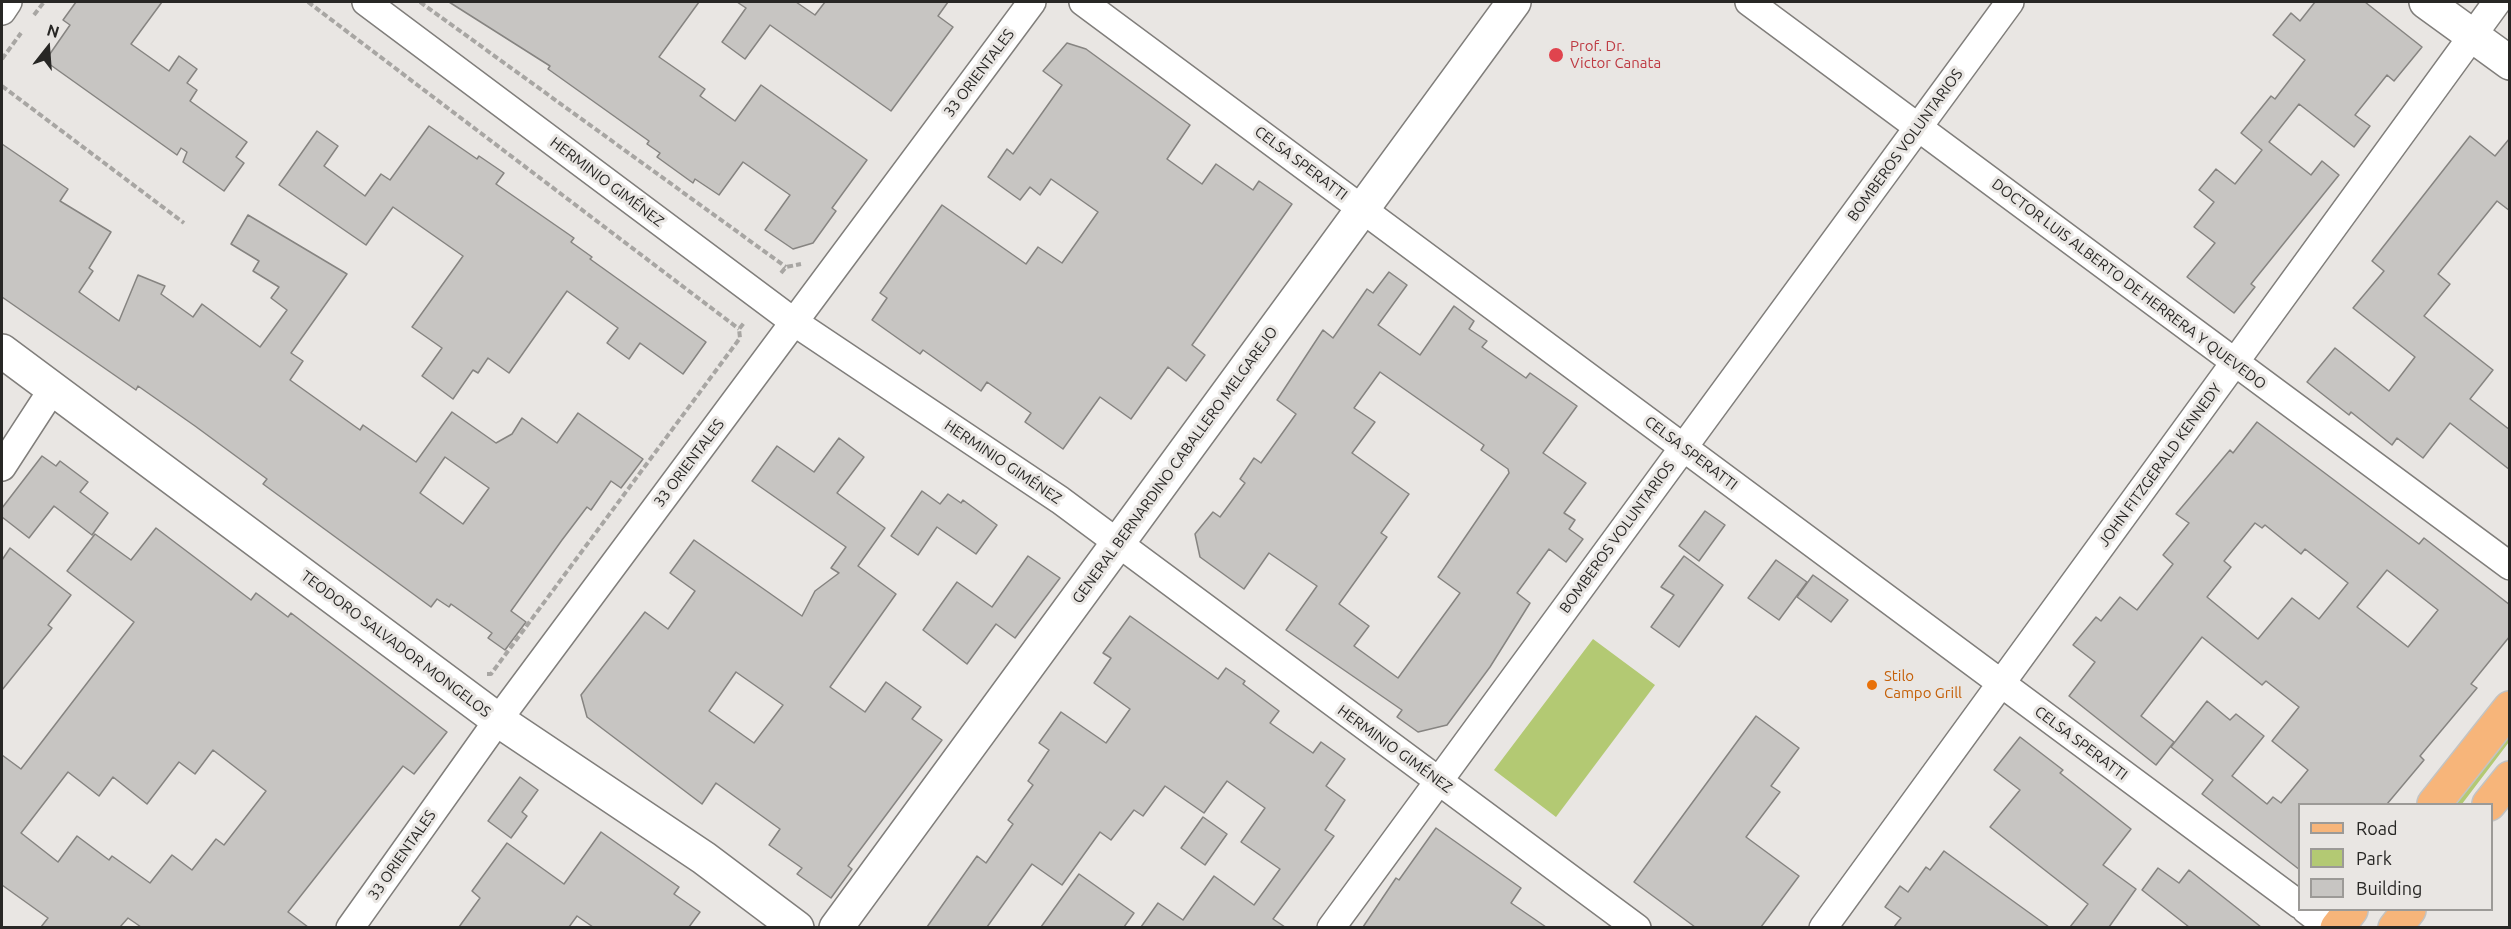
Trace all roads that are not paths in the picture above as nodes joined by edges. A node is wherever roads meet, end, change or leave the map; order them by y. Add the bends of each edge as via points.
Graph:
1 (8, 2) edge
2 (366, 2) edge
3 (1032, 2) edge
4 (1083, 2) edge
5 (1514, 2) edge
6 (1749, 2) edge
7 (2010, 2) edge
8 (2426, 2) edge
9 (2497, 2) edge
10 (2, 11) edge
11 (2473, 36) junction
12 (2510, 63) edge
13 (1918, 127) junction
14 (1362, 209) junction
15 (794, 322) junction
16 (2, 351) edge
17 (2235, 362) junction
18 (52, 390) junction
19 (1683, 447) junction
20 (2, 467) edge
21 (1118, 542) junction
22 (2510, 566) edge
23 (2001, 683) junction
24 (2510, 708) edge
25 (498, 720) junction
26 (2510, 778) edge
27 (1438, 781) junction
28 (2435, 803) edge
29 (2490, 803) edge
30 (2298, 904) edge
31 (2309, 911) edge
32 (2349, 911) edge
33 (2407, 911) edge
34 (350, 927) edge
35 (797, 927) edge
36 (836, 927) edge
37 (1331, 927) edge
38 (1637, 927) edge
39 (1823, 927) edge
40 (2330, 927) edge
41 (2337, 927) edge
42 (2395, 927) edge

1 - 10 street
2 - 15 street, HERMINIO GIMÉNEZ
3 - 15 street, 33 ORIENTALES
4 - 14 street, CELSA SPERATTI
5 - 14 street, GENERAL BERNARDINO CABALLERO MELGAREJO
6 - 13 street, DOCTOR LUIS ALBERTO DE HERRERA Y QUEVEDO
7 - 13 street, BOMBEROS VOLUNTARIOS
8 - 11 street
9 - 11 street, JOHN FITZGERALD KENNEDY
11 - 12 street
11 - 17 street, JOHN FITZGERALD KENNEDY
13 - 17 street, DOCTOR LUIS ALBERTO DE HERRERA Y QUEVEDO
13 - 19 street, BOMBEROS VOLUNTARIOS
14 - 19 street, CELSA SPERATTI
14 - 21 street, GENERAL BERNARDINO CABALLERO MELGAREJO
15 - 21 street, HERMINIO GIMÉNEZ
15 - 25 street, 33 ORIENTALES
16 - 18 street, TEODORO SALVADOR MONGELOS
17 - 22 street, DOCTOR LUIS ALBERTO DE HERRERA Y QUEVEDO
17 - 23 street, JOHN FITZGERALD KENNEDY
18 - 20 street
18 - 25 street, TEODORO SALVADOR MONGELOS
19 - 23 street, CELSA SPERATTI
19 - 27 street, BOMBEROS VOLUNTARIOS
21 - 27 street, HERMINIO GIMÉNEZ
21 - 36 street, GENERAL BERNARDINO CABALLERO MELGAREJO
23 - 30 street, CELSA SPERATTI
23 - 39 street, JOHN FITZGERALD KENNEDY
24 - 28 main road
25 - 34 street, 33 ORIENTALES
25 - 35 street, TEODORO SALVADOR MONGELOS via 704,858
26 - 29 main road
27 - 37 street, BOMBEROS VOLUNTARIOS
27 - 38 street, HERMINIO GIMÉNEZ
31 - 40 street
32 - 41 main road
33 - 42 main road

